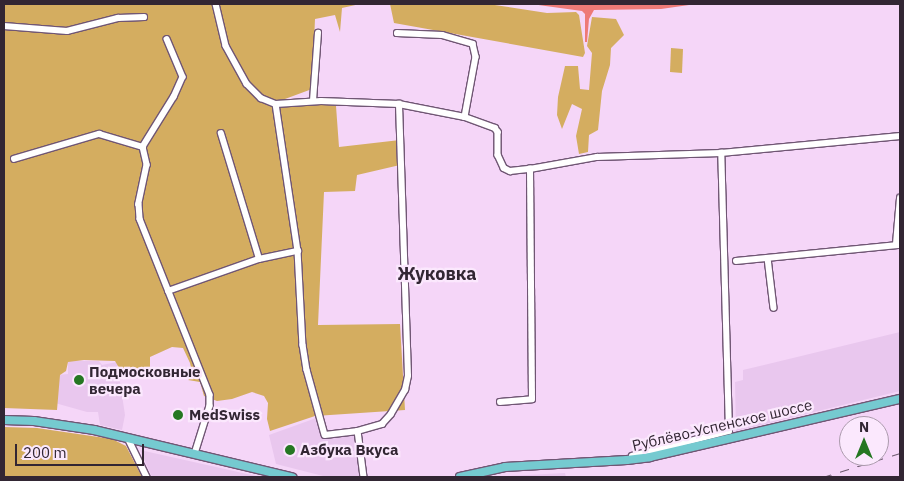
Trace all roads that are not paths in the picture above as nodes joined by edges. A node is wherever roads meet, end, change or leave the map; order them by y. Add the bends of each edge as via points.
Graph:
1 (216, 4) edge
2 (144, 17) dead end
3 (4, 26) edge
4 (318, 33) dead end
5 (397, 33) dead end
6 (168, 39) dead end
7 (313, 102) junction
8 (276, 104) junction
9 (399, 104) junction
10 (465, 117) junction
11 (222, 134) dead end
12 (900, 136) edge
13 (143, 147) junction
14 (721, 153) junction
15 (14, 159) dead end
16 (530, 170) junction
17 (900, 198) edge
18 (898, 245) edge
19 (298, 251) junction
20 (768, 258) junction
21 (259, 259) junction
22 (736, 261) dead end
23 (168, 291) junction
24 (774, 308) dead end
25 (900, 399) edge
26 (500, 402) dead end
27 (4, 420) edge
28 (358, 431) junction
29 (128, 438) junction
30 (195, 454) junction
31 (612, 461) junction
32 (147, 477) edge
33 (292, 477) edge
34 (364, 477) edge
35 (460, 477) edge

1 - 8 street via 226,46 247,84 261,98
2 - 3 street via 118,18 67,31
4 - 7 street
5 - 10 street via 442,35 473,44 476,57
6 - 13 street via 183,77
7 - 8 street
7 - 9 street
8 - 19 street
9 - 10 street
9 - 28 street via 408,376 405,390 382,424
10 - 16 street via 495,128 498,132 498,155 504,168 510,171
11 - 21 street
12 - 14 street
13 - 15 street via 99,134
13 - 23 street via 146,164 139,204 140,219
14 - 16 street via 597,156
14 - 31 street via 728,431
16 - 26 street via 532,399
17 - 18 street
18 - 20 street
19 - 21 street
19 - 28 street via 303,345 325,435
20 - 22 street
20 - 24 street
21 - 23 street
23 - 30 street via 210,395 210,406
25 - 31 main road, Рублёво-Успенское шоссе via 650,457
27 - 29 main road via 54,424
28 - 34 street
29 - 30 main road
29 - 32 street
30 - 33 main road
31 - 35 main road, Рублёво-Успенское шоссе via 505,467

